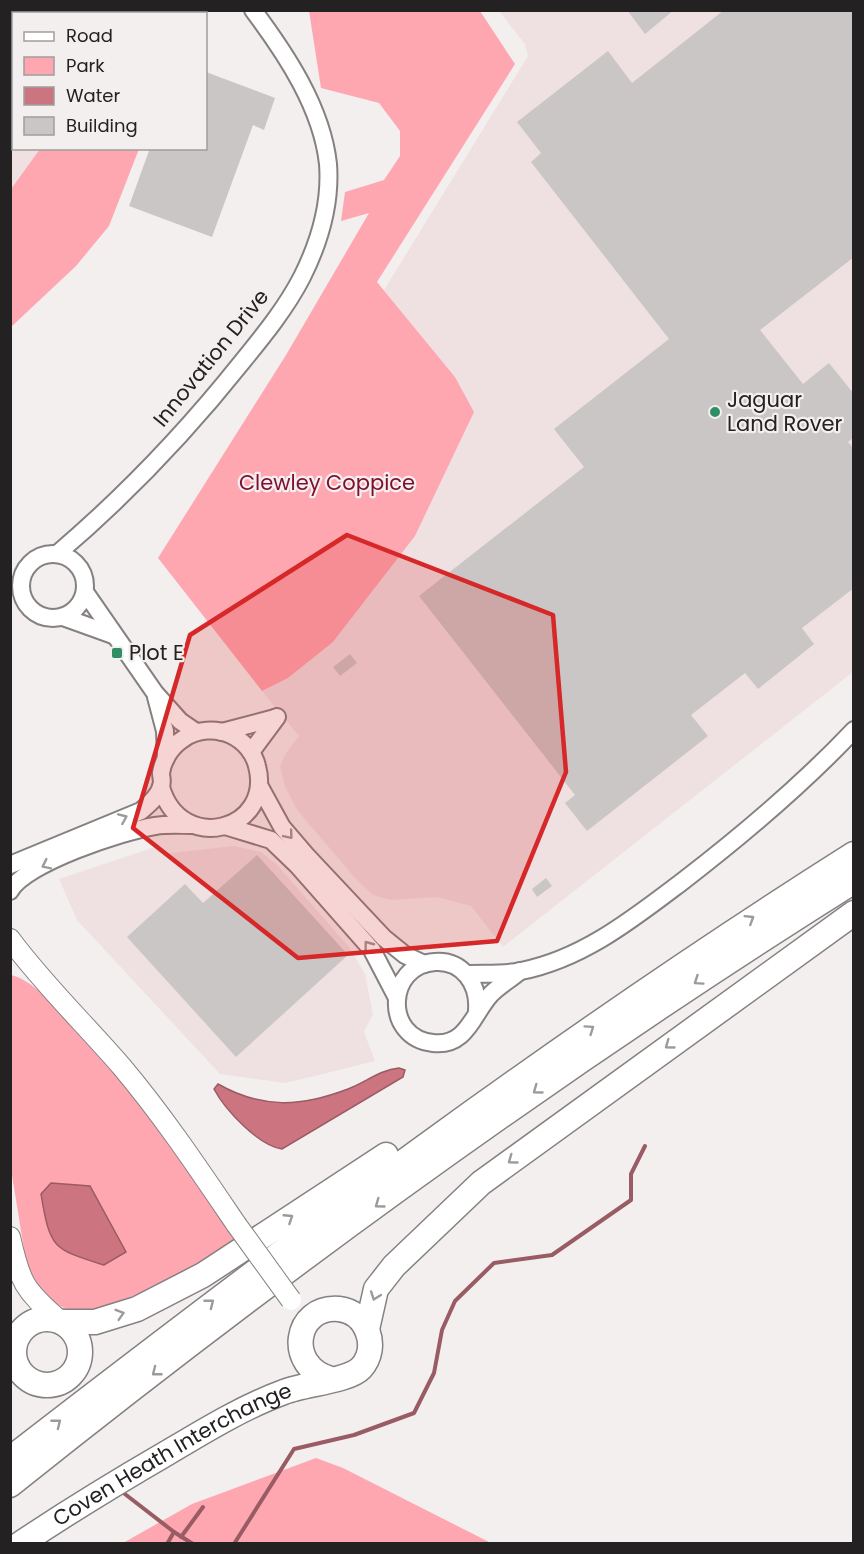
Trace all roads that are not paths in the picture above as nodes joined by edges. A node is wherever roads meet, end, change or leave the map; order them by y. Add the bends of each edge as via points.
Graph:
1 (253, 10) edge
2 (100, 517) junction
3 (57, 554) junction
4 (77, 565) junction
5 (85, 592) junction
6 (63, 617) junction
7 (113, 635) junction
8 (155, 693) junction
9 (854, 730) edge
10 (196, 732) junction
11 (222, 732) junction
12 (251, 752) junction
13 (166, 758) junction
14 (259, 785) junction
15 (161, 787) junction
16 (192, 825) junction
17 (225, 826) junction
18 (854, 854) edge
19 (10, 865) edge
20 (854, 881) edge
21 (10, 891) edge
22 (854, 913) edge
23 (10, 939) edge
24 (10, 960) edge
25 (424, 964) junction
26 (31, 968) junction
27 (520, 971) junction
28 (466, 974) junction
29 (396, 996) junction
30 (477, 1010) junction
31 (553, 1055) junction
32 (10, 1237) edge
33 (61, 1321) junction
34 (309, 1321) junction
35 (367, 1329) junction
36 (12, 1358) edge
37 (331, 1379) junction
38 (10, 1459) edge
39 (10, 1485) edge
40 (20, 1544) edge

1 - 2 street, Innovation Drive via 295,73 319,129 328,164 322,225 301,278 260,340 200,413
2 - 3 street, Innovation Drive
2 - 4 street, Innovation Drive
3 - 4 street
3 - 6 street via 45,555 27,567 21,587 27,606 34,613
4 - 5 street
5 - 6 street via 77,607
5 - 7 street
6 - 7 street
7 - 8 street
8 - 10 street via 180,722
8 - 13 street via 165,731
9 - 27 street via 809,778 747,832 635,918 591,946
10 - 11 street
10 - 13 street via 184,738
11 - 12 street
11 - 12 street via 278,716
12 - 14 street
13 - 15 street
14 - 17 street via 252,806 236,822
14 -> 25 street via 282,827 306,855 384,938
15 - 16 street via 172,810
19 -> 15 street via 141,811
16 - 17 street via 214,829
16 -> 21 street via 157,825 86,846 26,875
29 -> 17 street via 372,950 297,865 271,840
31 -> 18 highway via 740,925
20 -> 39 highway via 566,1069 237,1309
22 -> 35 highway, Coven Heath Interchange via 481,1183 394,1266 376,1289
23 - 26 main road
24 - 26 main road
25 - 28 street via 452,964
25 - 29 street via 406,976
26 - 34 main road, bridge via 124,1069
27 - 28 street
27 - 30 street
28 - 30 street via 476,991
29 - 30 street via 402,1024 414,1037 436,1044 467,1031
33 -> 31 highway via 95,1322 137,1309 203,1275 449,1114
38 -> 31 highway via 229,1289
32 - 33 main road via 22,1284
33 - 36 highway via 48,1318 27,1325 15,1343
33 - 36 highway via 76,1334 79,1343 79,1360 70,1376 55,1384 38,1384 23,1375
34 - 35 highway via 328,1310 340,1310 360,1320
34 - 37 highway, Coven Heath Interchange via 303,1331 301,1352 312,1370
35 - 37 highway, Coven Heath Interchange via 370,1350 366,1360 352,1375
37 - 40 highway, Coven Heath Interchange via 270,1397 207,1430 119,1480

